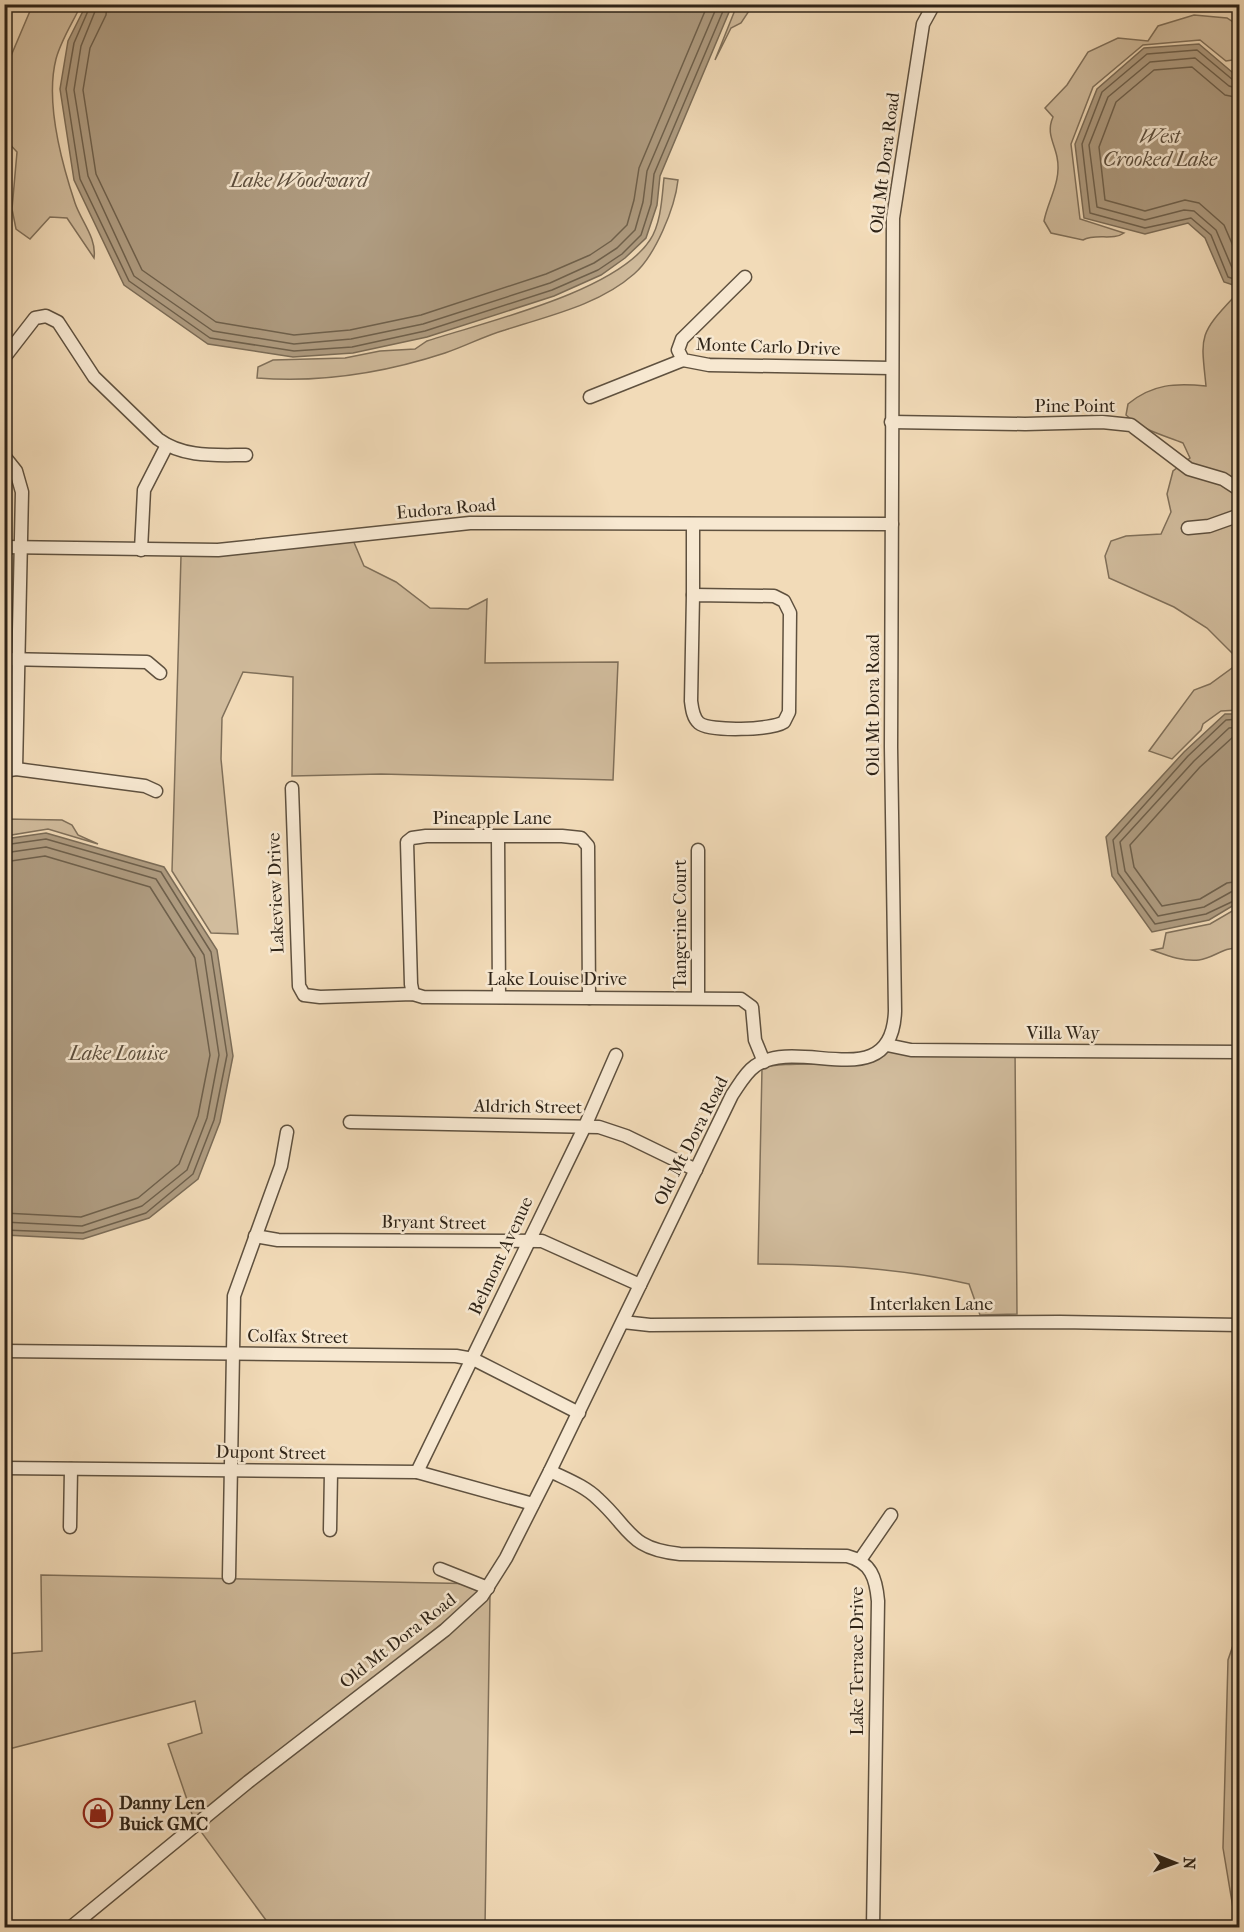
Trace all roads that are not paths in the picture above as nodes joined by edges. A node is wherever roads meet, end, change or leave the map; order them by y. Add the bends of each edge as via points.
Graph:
1 (934, 4) edge
2 (745, 278) dead end
3 (4, 358) edge
4 (683, 360) junction
5 (891, 368) junction
6 (590, 397) dead end
7 (891, 422) junction
8 (167, 446) junction
9 (246, 455) dead end
10 (4, 456) edge
11 (1239, 490) edge
12 (1239, 515) edge
13 (693, 524) junction
14 (892, 524) junction
15 (1188, 528) dead end
16 (4, 547) edge
17 (20, 548) junction
18 (141, 550) junction
19 (693, 595) junction
20 (4, 659) edge
21 (19, 659) junction
22 (160, 674) dead end
23 (10, 770) edge
24 (292, 788) dead end
25 (156, 791) dead end
26 (498, 837) junction
27 (698, 849) dead end
28 (304, 994) joint
29 (413, 994) junction
30 (499, 997) junction
31 (589, 998) junction
32 (698, 998) junction
33 (887, 1045) junction
34 (1239, 1052) edge
35 (616, 1055) dead end
36 (764, 1062) junction
37 (350, 1122) dead end
38 (585, 1126) junction
39 (287, 1132) dead end
40 (696, 1170) junction
41 (255, 1236) junction
42 (528, 1242) junction
43 (640, 1285) junction
44 (623, 1322) junction
45 (1239, 1325) edge
46 (4, 1352) edge
47 (233, 1355) junction
48 (473, 1359) junction
49 (579, 1413) junction
50 (4, 1468) edge
51 (71, 1469) junction
52 (231, 1471) junction
53 (550, 1471) junction
54 (332, 1472) junction
55 (417, 1472) junction
56 (533, 1504) junction
57 (891, 1515) dead end
58 (70, 1527) dead end
59 (330, 1530) dead end
60 (860, 1560) junction
61 (440, 1569) dead end
62 (229, 1577) dead end
63 (488, 1588) junction
64 (69, 1928) edge
65 (873, 1928) edge

1 - 5 street, Old Mt Dora Road via 923,24 895,199
2 - 4 street, Monte Carlo Drive via 682,339 678,350
3 - 8 street via 35,318 52,318 94,377
4 - 5 street, Monte Carlo Drive via 709,365
4 - 6 street
5 - 7 street, Old Mt Dora Road
7 - 11 street, Pine Point via 1131,425 1190,469 1230,482
7 - 14 street, Old Mt Dora Road
8 - 9 street via 193,454
8 - 18 street via 144,490
10 - 17 street via 16,471 22,492
12 - 15 street via 1209,526
13 - 14 street, Eudora Road
13 - 18 street, Eudora Road via 470,523 219,550
13 - 19 street
14 - 33 street, Old Mt Dora Road via 895,1011
16 - 17 street, Eudora Road
17 - 18 street, Eudora Road
17 - 21 street
19 - 19 street via 774,596 787,605 789,711 784,722 771,728 707,727 698,722 690,701
20 - 21 street
21 - 22 street via 147,662
21 - 23 street
23 - 25 street via 145,786
24 - 28 street, Lakeview Drive via 298,986
26 - 29 street, Pineapple Lane via 426,836 407,842
26 - 30 street
26 - 31 street, Pineapple Lane via 581,838 588,846
27 - 32 street, Tangerine Court
28 - 29 street, Lake Louise Drive
29 - 30 street, Lake Louise Drive
30 - 31 street, Lake Louise Drive
31 - 32 street, Lake Louise Drive
32 - 36 street, Lake Louise Drive via 741,999 750,1004 755,1040
33 - 34 street, Villa Way via 911,1050
33 - 36 street via 863,1058 779,1058
35 - 38 street, Belmont Avenue
36 - 40 street, Old Mt Dora Road via 750,1071 732,1095
37 - 38 street, Aldrich Street
38 - 40 street, Aldrich Street via 626,1136
38 - 42 street, Belmont Avenue
39 - 41 street via 281,1166
40 - 43 street, Old Mt Dora Road
41 - 42 street, Bryant Street via 278,1240
41 - 47 street via 234,1296
42 - 43 street, Bryant Street via 542,1241
42 - 48 street, Belmont Avenue
43 - 44 street, Old Mt Dora Road
44 - 45 street, Interlaken Lane
44 - 49 street, Old Mt Dora Road
46 - 47 street, Colfax Street
47 - 48 street, Colfax Street via 442,1355
47 - 52 street
48 - 49 street, Colfax Street
48 - 55 street, Belmont Avenue
49 - 53 street, Old Mt Dora Road
50 - 51 street, Dupont Street
51 - 52 street, Dupont Street
51 - 58 street
52 - 54 street, Dupont Street
52 - 62 street
53 - 56 street, Old Mt Dora Road
53 - 60 street, Lake Terrace Drive via 590,1492 633,1539 654,1550 680,1554 823,1554
54 - 55 street, Dupont Street
54 - 59 street
55 - 56 street, Dupont Street
56 - 63 street, Old Mt Dora Road
57 - 60 street
60 - 65 street, Lake Terrace Drive via 874,1576 878,1601
61 - 63 street
63 - 64 street, Old Mt Dora Road via 445,1630 283,1754

